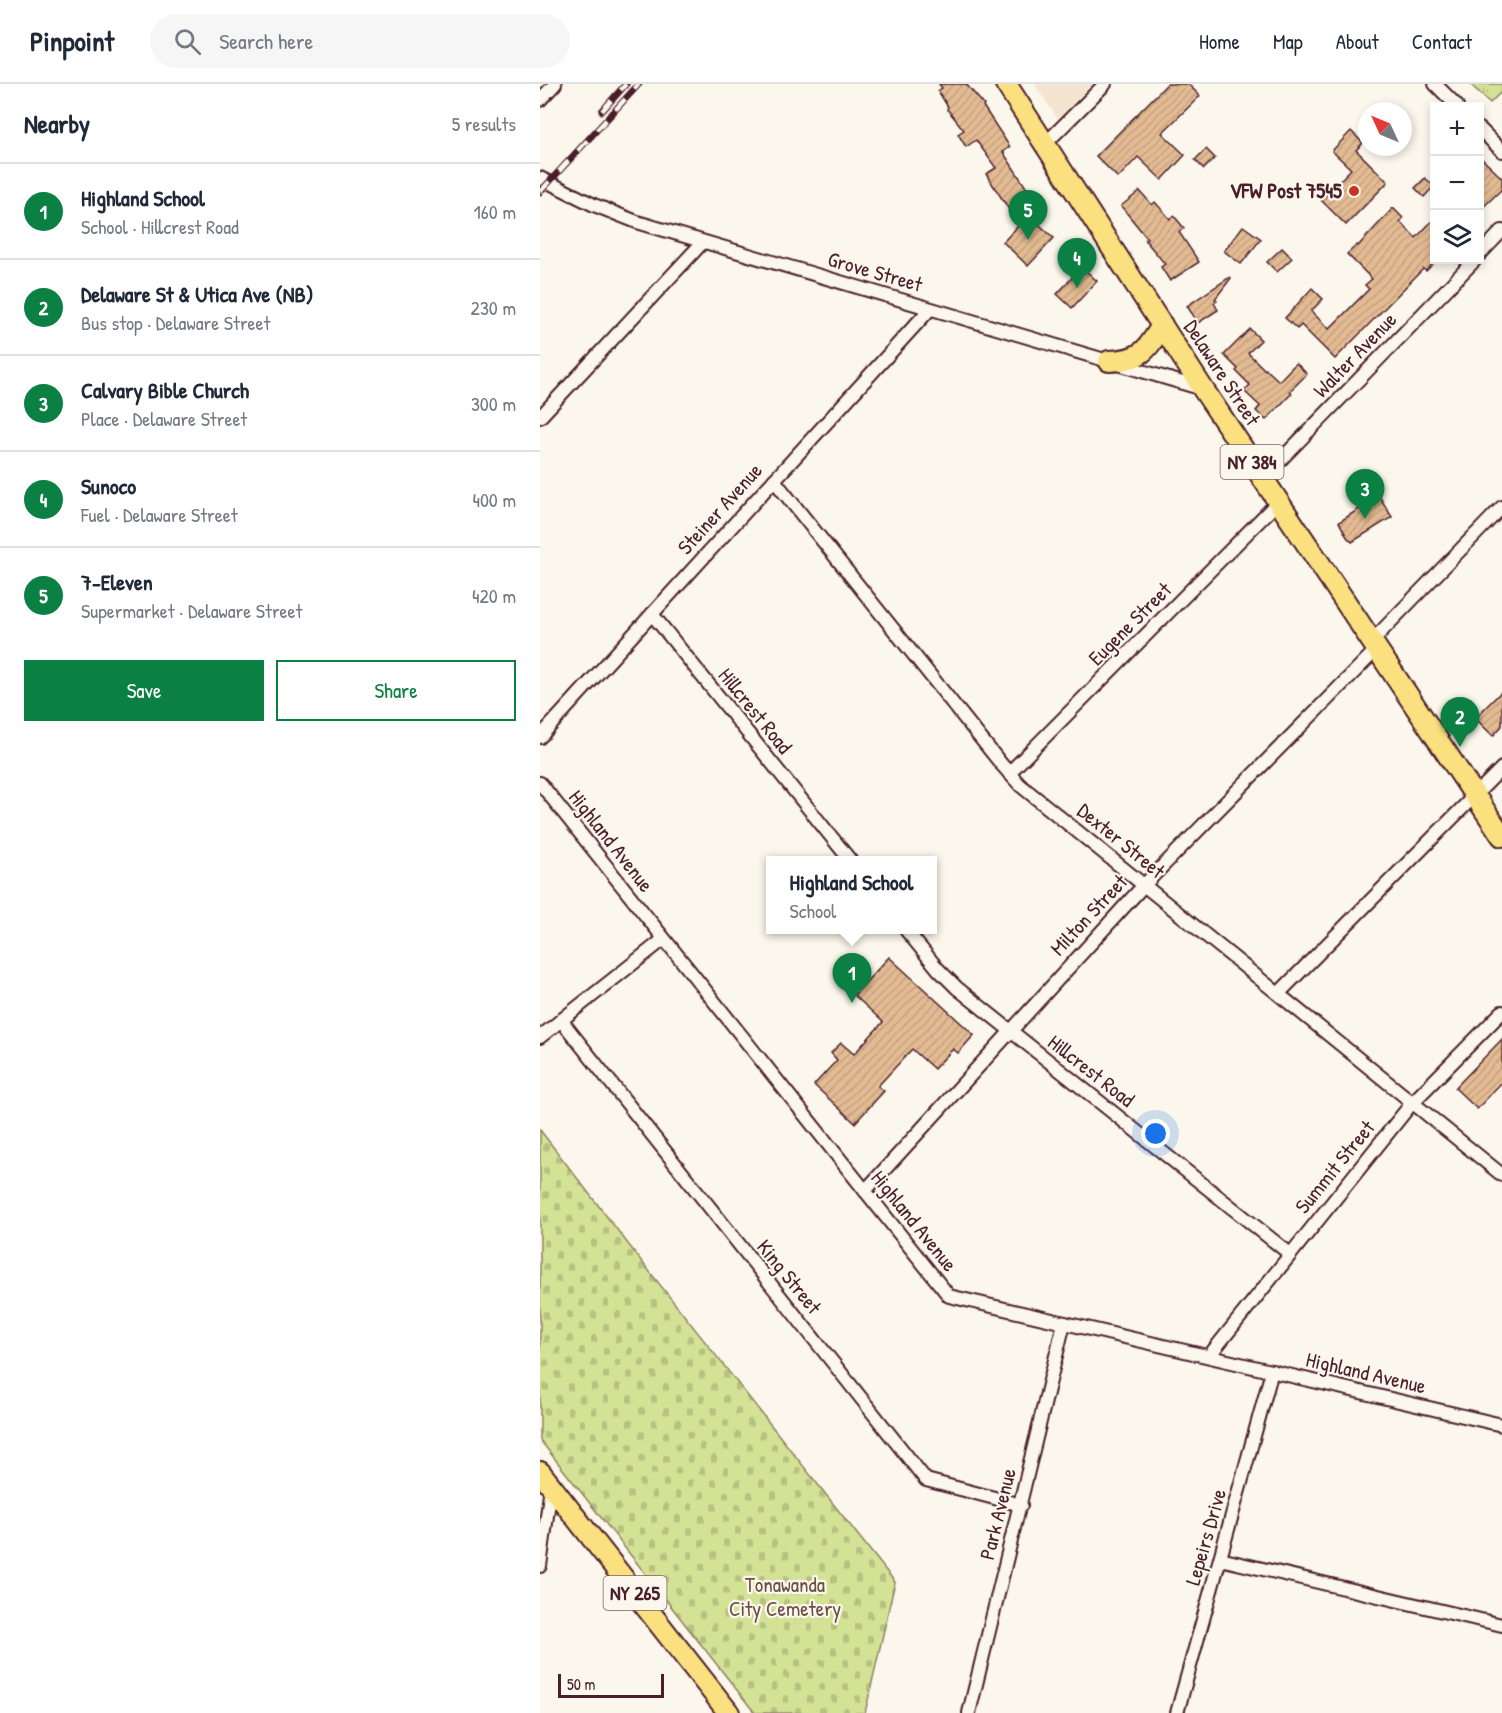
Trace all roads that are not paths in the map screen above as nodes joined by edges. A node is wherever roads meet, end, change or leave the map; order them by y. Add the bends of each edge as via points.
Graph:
1 (555, 84) edge
2 (1006, 84) edge
3 (1105, 84) edge
4 (1435, 84) edge
5 (540, 100) edge
6 (1453, 102) edge
7 (1484, 134) edge
8 (1045, 144) junction
9 (1502, 151) edge
10 (540, 178) edge
11 (1502, 231) edge
12 (703, 242) junction
13 (1484, 249) edge
14 (1470, 264) edge
15 (930, 309) junction
16 (1162, 325) junction
17 (1109, 361) junction
18 (1203, 389) junction
19 (540, 417) edge
20 (1263, 478) junction
21 (774, 480) junction
22 (1278, 502) junction
23 (1502, 507) edge
24 (652, 614) junction
25 (1373, 646) junction
26 (540, 737) edge
27 (1502, 768) edge
28 (1009, 773) junction
29 (540, 783) edge
30 (1474, 796) junction
31 (1502, 836) edge
32 (846, 856) edge
33 (1143, 885) junction
34 (909, 934) edge
35 (664, 939) junction
36 (1279, 993) junction
37 (1502, 1012) edge
38 (561, 1020) junction
39 (1009, 1030) junction
40 (540, 1037) edge
41 (1412, 1103) junction
42 (1502, 1175) edge
43 (865, 1191) junction
44 (1290, 1254) junction
45 (1064, 1323) junction
46 (1209, 1356) junction
47 (1272, 1371) junction
48 (1502, 1425) edge
49 (546, 1480) edge
50 (1021, 1505) junction
51 (1220, 1559) junction
52 (540, 1566) edge
53 (1502, 1625) edge
54 (729, 1713) edge
55 (969, 1713) edge
56 (1177, 1713) edge

1 - 5 street
2 - 8 main road, Delaware Street / NY 384
3 - 8 street
4 - 6 street
7 - 9 street
8 - 16 main road, Delaware Street / NY 384
10 - 12 street, Grove Street via 615,214
11 - 13 street
12 - 15 street, Grove Street
12 - 19 street
14 - 20 street, Walter Avenue
15 - 17 street, Grove Street
15 - 21 street, Steiner Avenue
16 - 17 main road via 1138,356
16 - 18 main road, Delaware Street / NY 384
17 - 18 street, Grove Street
18 - 20 main road, Delaware Street / NY 384
20 - 22 main road, Delaware Street / NY 384
21 - 24 street, Steiner Avenue
21 - 28 street, Dexter Street
22 - 25 main road, Delaware Street / NY 384
22 - 28 street, Eugene Street
23 - 25 street, Milton Street
24 - 26 street, Steiner Avenue
24 - 32 street, Hillcrest Road
25 - 30 main road, Delaware Street / NY 384
25 - 33 street, Milton Street
27 - 30 street
28 - 33 street, Dexter Street
29 - 35 street, Highland Avenue
30 - 31 main road, Delaware Street / NY 384
30 - 36 street
33 - 36 street, Dexter Street
33 - 39 street, Milton Street
34 - 39 street, Hillcrest Road via 957,988
35 - 38 street
35 - 43 street, Highland Avenue
36 - 41 street, Dexter Street
37 - 41 street, Summit Street
38 - 40 street
38 - 50 street, King Street via 926,1480
39 - 43 street, Milton Street
39 - 44 street, Hillcrest Road
41 - 42 street, Dexter Street
41 - 44 street, Summit Street
43 - 45 street, Highland Avenue via 949,1296
44 - 46 street, Summit Street
45 - 46 street, Highland Avenue
45 - 50 street, Park Avenue
46 - 47 street, Highland Avenue
47 - 48 street, Highland Avenue
47 - 51 street, Lepeirs Drive
49 - 52 street
49 - 54 main road, NY 265
50 - 55 street, Park Avenue
51 - 53 street
51 - 56 street, Lepeirs Drive

